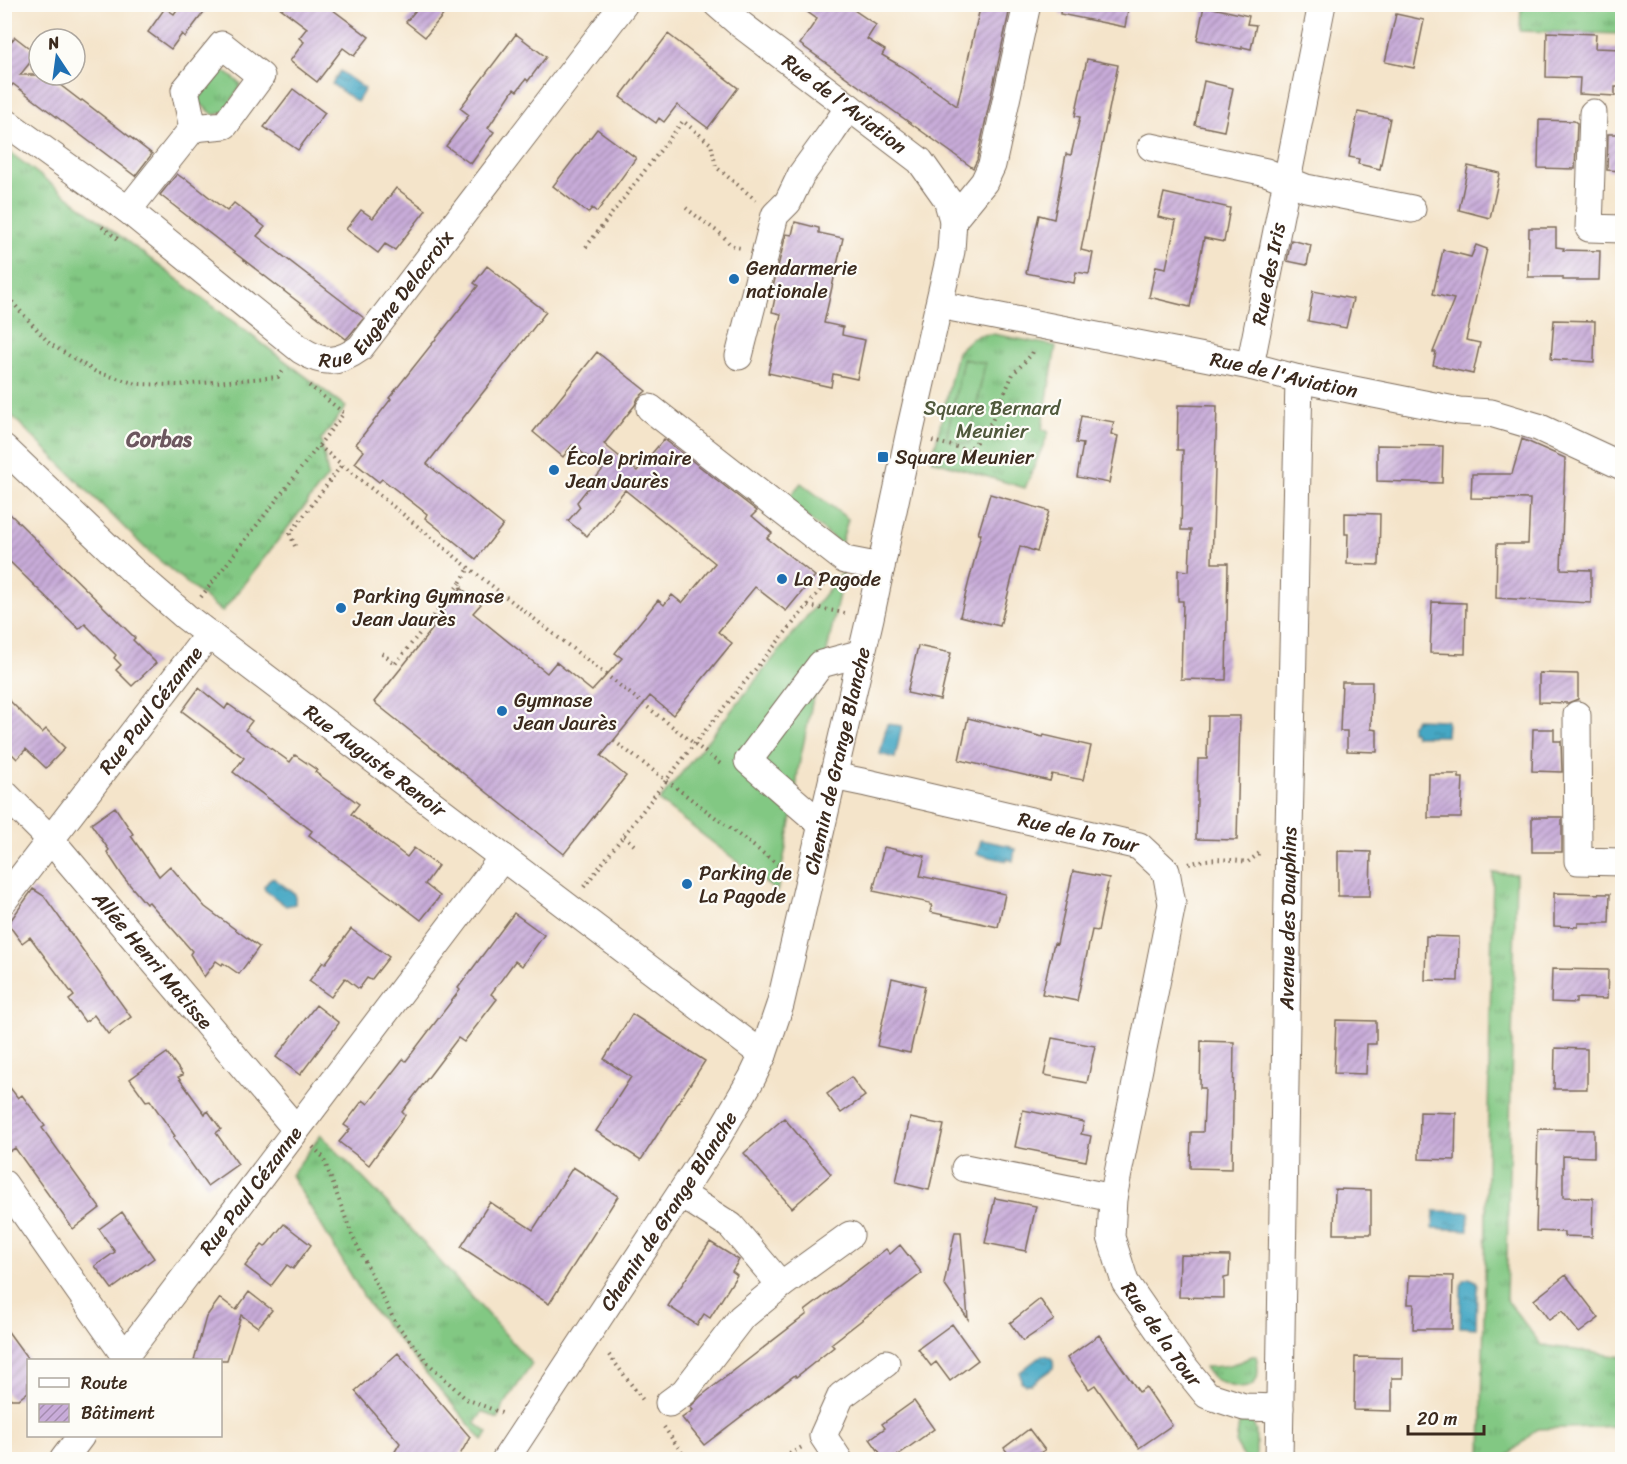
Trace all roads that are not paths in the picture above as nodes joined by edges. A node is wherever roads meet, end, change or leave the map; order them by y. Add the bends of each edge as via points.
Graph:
1 (624, 4) edge
2 (717, 4) edge
3 (1028, 4) edge
4 (1322, 4) edge
5 (747, 14) edge
6 (849, 107) junction
7 (1593, 113) dead end
8 (4, 121) edge
9 (193, 128) dead end
10 (1151, 147) dead end
11 (1287, 179) junction
12 (1412, 209) dead end
13 (128, 210) junction
14 (954, 220) junction
15 (1623, 229) edge
16 (939, 305) junction
17 (739, 356) dead end
18 (1250, 366) junction
19 (1299, 379) junction
20 (650, 408) dead end
21 (4, 448) edge
22 (1623, 466) edge
23 (881, 567) junction
24 (209, 633) junction
25 (862, 653) junction
26 (1577, 715) dead end
27 (832, 777) junction
28 (4, 793) edge
29 (821, 824) junction
30 (50, 839) junction
31 (503, 857) junction
32 (1623, 862) edge
33 (4, 900) edge
34 (763, 1055) junction
35 (296, 1129) junction
36 (965, 1168) dead end
37 (4, 1184) edge
38 (681, 1194) junction
39 (1113, 1198) junction
40 (850, 1235) dead end
41 (781, 1285) junction
42 (125, 1358) edge
43 (886, 1363) dead end
44 (669, 1403) dead end
45 (1280, 1408) junction
46 (80, 1437) edge
47 (63, 1460) edge
48 (505, 1460) edge
49 (840, 1460) edge
50 (1279, 1460) edge

1 - 13 street, Rue Eugène Delacroix via 360,348 348,357 316,360 301,350
2 - 5 street, Rue de l'Aviation
3 - 14 street via 992,165 984,182
4 - 11 street, Rue des Iris
5 - 6 street, Rue de l'Aviation
6 - 14 street, Rue de l'Aviation via 920,161 947,199
6 - 17 street via 776,215
7 - 15 street via 1589,228
8 - 13 street, Rue Eugène Delacroix
9 - 13 street
10 - 11 street
11 - 12 street via 1306,188
11 - 18 street, Rue des Iris
14 - 16 street, Chemin de Grange Blanche
16 - 18 street, Rue de l'Aviation
16 - 23 street, Chemin de Grange Blanche
18 - 19 street, Rue de l'Aviation
19 - 22 street, Rue de l'Aviation via 1459,411 1491,413 1538,427
19 - 45 street, Avenue des Dauphins
20 - 23 street via 845,560
21 - 24 street, Rue Auguste Renoir via 133,571
23 - 25 street, Chemin de Grange Blanche
24 - 30 street, Rue Paul Cézanne
24 - 31 street, Rue Auguste Renoir
25 - 27 street, Chemin de Grange Blanche
25 - 29 street via 821,664 748,761
26 - 32 street via 1578,861
27 - 29 street, Chemin de Grange Blanche
27 - 39 street, Rue de la Tour via 1139,846 1166,871 1172,904
28 - 30 street, Allée Henri Matisse
29 - 34 street, Chemin de Grange Blanche via 780,1005
30 - 33 street, Rue Paul Cézanne
30 - 35 street, Allée Henri Matisse
31 - 34 street, Rue Auguste Renoir
31 - 35 street, Rue Paul Cézanne
34 - 38 street, Chemin de Grange Blanche
35 - 42 street, Rue Paul Cézanne
36 - 39 street
37 - 42 street, Rue Paul Cézanne
38 - 41 street via 731,1226
38 - 48 street, Chemin de Grange Blanche
39 - 45 street, Rue de la Tour via 1111,1237 1125,1282 1207,1395 1244,1407
40 - 41 street
41 - 44 street via 741,1318 684,1392
43 - 49 street via 841,1396 823,1436
45 - 50 street, Avenue des Dauphins
46 - 47 street

